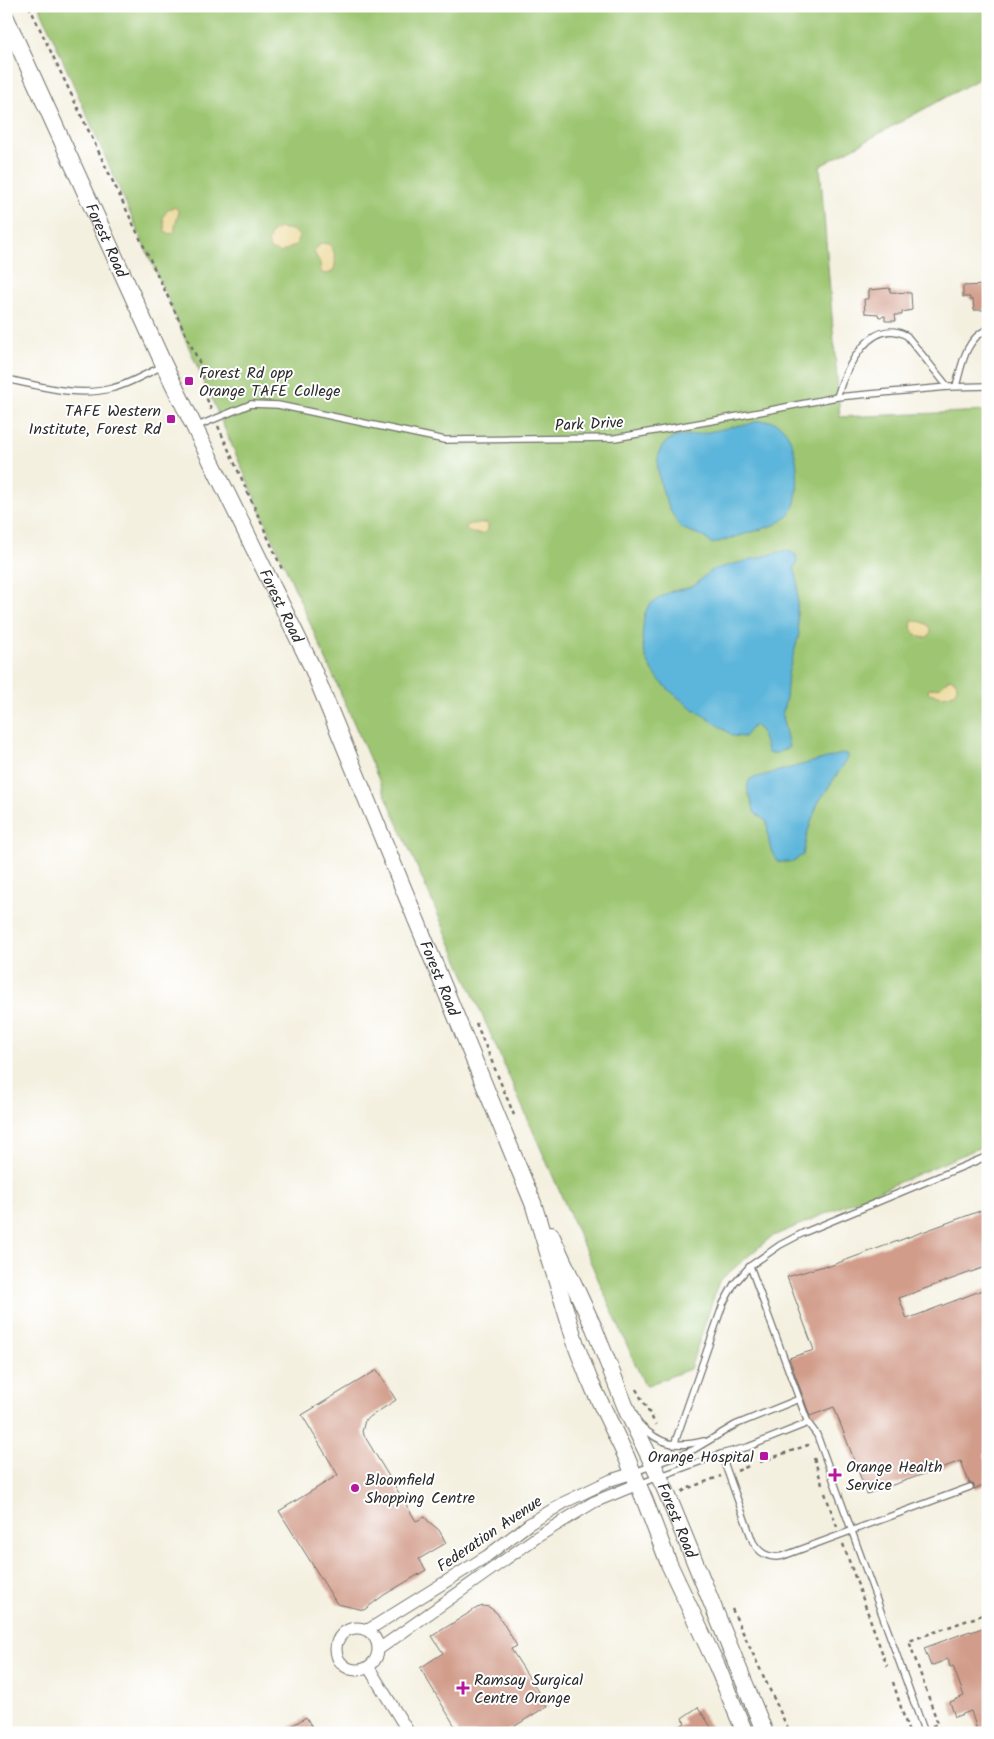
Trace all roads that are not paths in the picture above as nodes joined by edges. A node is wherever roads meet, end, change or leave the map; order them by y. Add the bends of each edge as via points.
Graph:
1 (6, 18) edge
2 (988, 328) edge
3 (164, 365) junction
4 (6, 378) edge
5 (956, 386) junction
6 (988, 386) edge
7 (948, 387) junction
8 (837, 397) junction
9 (195, 427) junction
10 (988, 1156) edge
11 (533, 1203) junction
12 (750, 1266) junction
13 (799, 1398) junction
14 (628, 1413) junction
15 (808, 1423) junction
16 (709, 1440) junction
17 (674, 1445) junction
18 (721, 1454) junction
19 (656, 1470) junction
20 (635, 1479) junction
21 (970, 1488) dead end
22 (852, 1531) junction
23 (368, 1630) junction
24 (379, 1648) junction
25 (369, 1668) junction
26 (409, 1733) edge
27 (745, 1733) edge
28 (765, 1733) edge
29 (925, 1733) edge

1 - 3 main road, Forest Road
2 - 5 lane via 969,346
3 - 4 lane via 114,388 91,391 64,391
3 - 9 main road, Forest Road
5 - 6 lane, Park Drive
5 - 7 lane, Park Drive
7 - 8 lane, Park Drive
7 - 8 lane via 907,336 891,330 871,338 862,348 843,377
8 - 9 lane, Park Drive via 615,438 445,440 278,405 251,404
9 - 11 main road, Forest Road via 312,668
10 - 12 lane via 803,1233
11 - 14 main road, Forest Road via 594,1328
11 - 20 main road, Forest Road via 577,1348
12 - 13 lane
12 - 17 lane via 734,1284 723,1304
13 - 15 lane
13 - 16 lane via 735,1425
14 - 17 lane via 650,1434
14 - 19 main road, Forest Road
15 - 18 lane
15 - 22 lane via 817,1435
16 - 17 lane
16 - 19 lane
18 - 19 lane
18 - 22 lane via 753,1542 762,1553 784,1556
19 - 20 lane
19 - 20 lane
19 - 28 main road, Forest Road
20 - 23 street, Federation Avenue via 611,1480 565,1502 487,1556
20 - 24 street, Federation Avenue via 537,1537
20 - 27 main road, Forest Road
21 - 22 lane
22 - 29 lane
23 - 24 street via 376,1638
23 - 25 street via 347,1630 338,1639 336,1652 348,1669 360,1671
24 - 25 street via 377,1659
25 - 26 street

